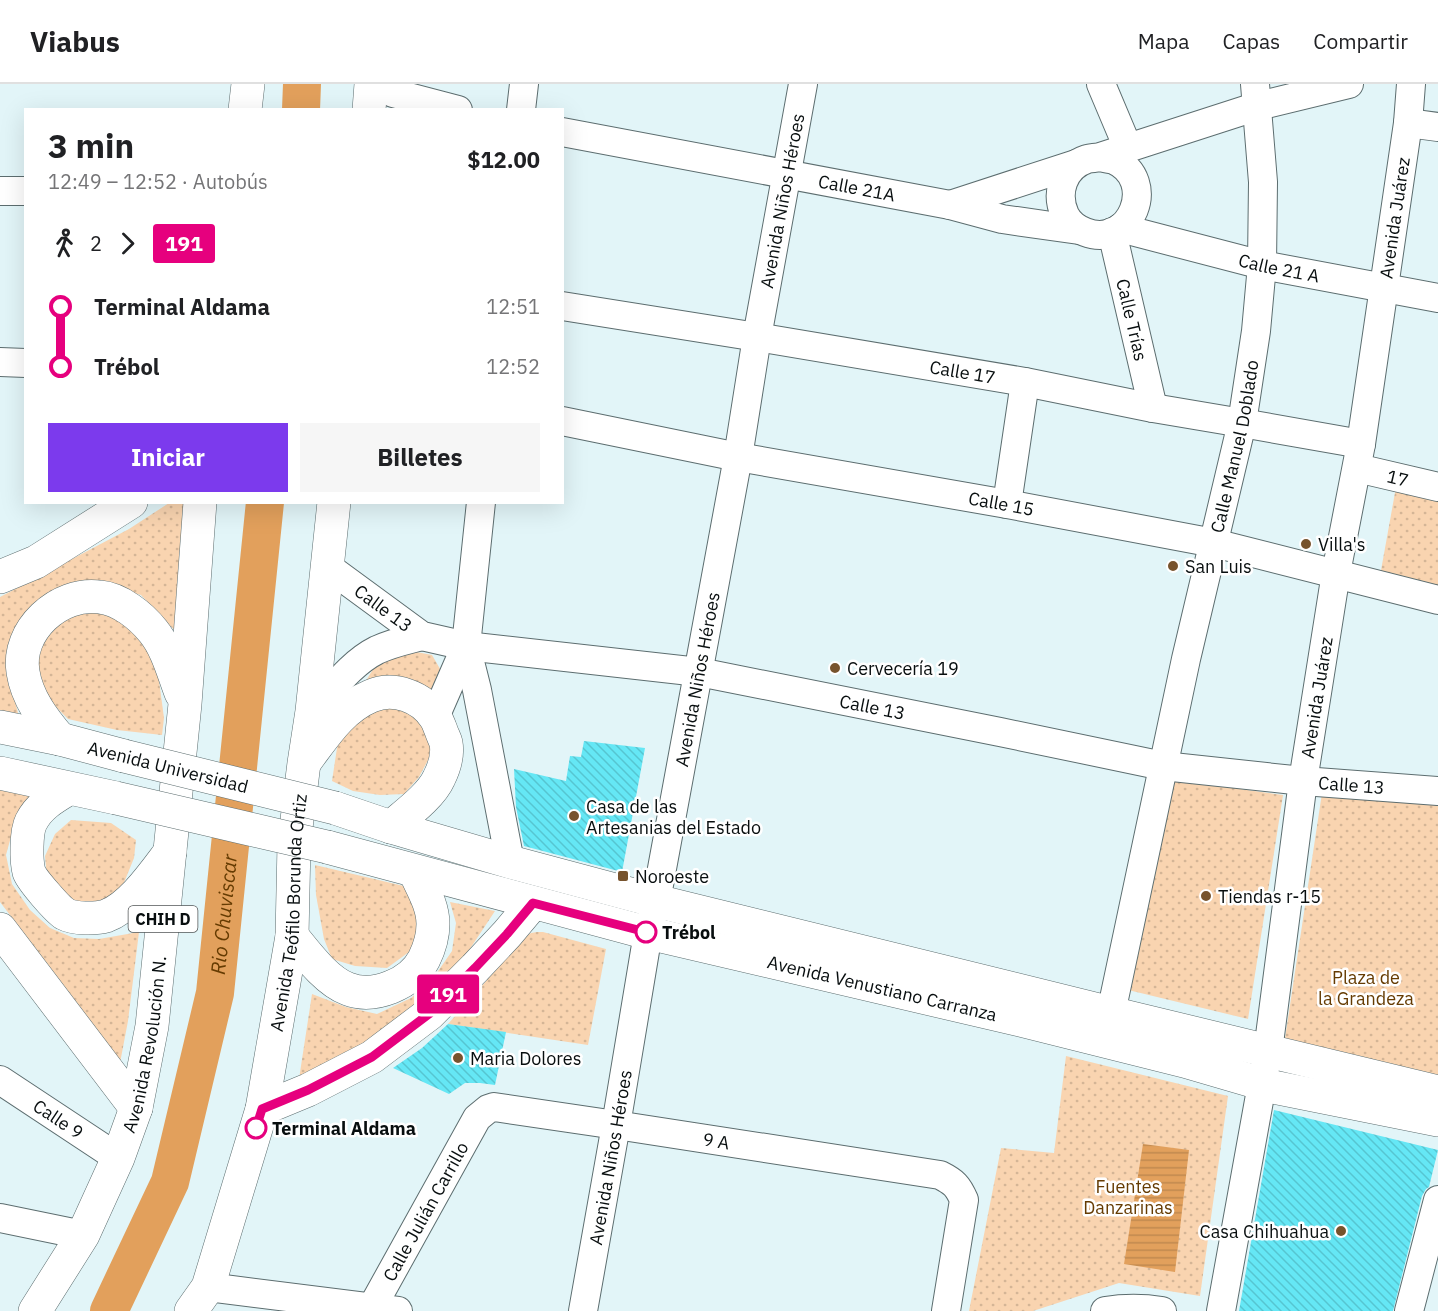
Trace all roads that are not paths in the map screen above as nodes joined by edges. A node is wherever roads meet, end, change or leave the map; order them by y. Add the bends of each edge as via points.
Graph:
1 (234, 84) edge
2 (248, 84) edge
3 (524, 84) edge
4 (803, 84) edge
5 (1101, 84) edge
6 (1348, 84) edge
7 (1411, 84) edge
8 (1257, 95) edge
9 (383, 96) edge
10 (236, 108) edge
11 (245, 108) edge
12 (447, 108) edge
13 (521, 108) edge
14 (1408, 123) junction
15 (1438, 127) edge
16 (564, 132) edge
17 (1128, 148) junction
18 (1088, 161) junction
19 (787, 173) junction
20 (0, 191) edge
21 (24, 191) edge
22 (950, 205) junction
23 (1079, 230) junction
24 (1116, 230) junction
25 (1262, 265) junction
26 (1384, 289) junction
27 (1438, 298) edge
28 (564, 306) edge
29 (757, 337) junction
30 (0, 362) edge
31 (24, 363) edge
32 (1025, 382) junction
33 (1153, 408) junction
34 (564, 421) edge
35 (1242, 423) junction
36 (1359, 456) junction
37 (738, 457) junction
38 (1438, 487) edge
39 (128, 504) edge
40 (200, 504) edge
41 (334, 504) edge
42 (481, 504) edge
43 (1007, 504) junction
44 (1215, 543) junction
45 (328, 567) junction
46 (1336, 573) junction
47 (0, 577) edge
48 (1438, 600) edge
49 (422, 636) junction
50 (466, 646) junction
51 (699, 672) junction
52 (185, 704) junction
53 (312, 711) junction
54 (435, 717) junction
55 (0, 727) edge
56 (60, 739) junction
57 (304, 763) junction
58 (1163, 766) junction
59 (0, 773) edge
60 (1303, 780) junction
61 (68, 789) junction
62 (1438, 791) edge
63 (335, 808) joint
64 (391, 826) junction
65 (171, 850) junction
66 (510, 862) junction
67 (415, 872) junction
68 (656, 901) junction
69 (533, 903) junction
70 (0, 929) edge
71 (648, 933) junction
72 (292, 936) junction
73 (1111, 1013) junction
74 (1268, 1051) junction
75 (0, 1080) edge
76 (1261, 1084) junction
77 (1438, 1092) edge
78 (136, 1108) junction
79 (262, 1109) junction
80 (482, 1113) joint
81 (1438, 1120) edge
82 (616, 1125) junction
83 (118, 1158) junction
84 (1438, 1200) edge
85 (0, 1218) edge
86 (83, 1235) junction
87 (200, 1299) edge
88 (380, 1310) edge
89 (35, 1311) edge
90 (583, 1311) edge
91 (946, 1311) edge
92 (1105, 1311) edge
93 (1162, 1311) edge
94 (1221, 1311) edge
95 (1409, 1311) edge

1 - 10 street
2 - 11 main road
3 - 13 street
4 - 19 street, Avenida Niños Héroes
5 - 17 street
6 - 8 street
7 - 14 street, Avenida Juárez
8 - 17 street
8 - 25 street, Calle Manuel Doblado via 1263,182
9 - 12 street
14 - 15 street
14 - 26 street, Avenida Juárez
16 - 19 street, Calle 21A
17 - 18 street
18 - 22 street
18 - 23 street via 1065,176 1060,190 1067,220
18 - 24 street via 1114,160 1133,179 1136,206 1130,218
19 - 22 street, Calle 21A
19 - 29 street, Avenida Niños Héroes
20 - 21 street
22 - 23 street, Calle 21A via 1002,219
23 - 24 street via 1101,235
24 - 25 street, Calle 21 A
24 - 33 street, Calle Trías
25 - 26 street, Calle 21 A
25 - 35 street, Calle Manuel Doblado
26 - 27 street, Calle 21 A
26 - 36 street, Avenida Juárez
28 - 29 street, Calle 17
29 - 32 street, Calle 17
29 - 37 street, Avenida Niños Héroes
30 - 31 street
32 - 33 street, Calle 17
32 - 43 street
33 - 35 street, Calle 17
34 - 37 street, Calle 15
35 - 36 street, Calle 17
35 - 44 street, Calle Manuel Doblado
36 - 38 street, 17
36 - 46 street, Avenida Juárez
37 - 43 street, Calle 15
37 - 51 street, Avenida Niños Héroes
39 - 47 main road via 36,562
40 - 52 main road, Avenida Revolución N. / CHIH D
41 - 45 main road, Avenida Teófilo Borunda Ortiz
42 - 50 street
43 - 44 street, Calle 15
44 - 46 street, Calle 15
44 - 58 street, Calle Manuel Doblado
45 - 49 street, Calle 13
45 - 53 main road, Avenida Teófilo Borunda Ortiz
46 - 48 street, Calle 15
46 - 60 street, Avenida Juárez
49 - 50 street, Calle 13
49 - 53 street via 376,651 357,664
50 - 51 street, Calle 13
50 - 54 street
50 - 66 street
51 - 58 street, Calle 13
51 - 68 street, Avenida Niños Héroes
52 - 56 main road via 166,652 141,617 122,604 100,597 80,597 43,616 22,653 31,699
52 - 65 main road, Avenida Revolución N. / CHIH D
53 - 57 main road, Avenida Teófilo Borunda Ortiz
54 - 57 main road via 404,693 372,695 348,710 329,729
54 - 64 main road via 446,742 439,780
55 - 56 main road, Avenida Universidad
56 - 63 main road, Avenida Universidad, bridge
57 - 72 main road, Avenida Teófilo Borunda Ortiz via 294,844
58 - 60 street, Calle 13
58 - 73 street, Calle Manuel Doblado
59 - 61 main road
60 - 62 street, Calle 13
60 - 74 street, Avenida Juárez
61 - 65 main road via 43,805 30,824 26,844 29,872 65,914 106,916 146,885
61 - 67 main road, Avenida Venustiano Carranza, bridge
63 - 64 main road, Avenida Venustiano Carranza
64 - 66 main road, Avenida Venustiano Carranza
65 - 78 main road, Avenida Revolución N. / CHIH D via 152,1026
66 - 68 main road, Avenida Venustiano Carranza
67 - 69 main road, Avenida Venustiano Carranza
67 - 72 main road via 430,906 433,924 423,961 395,985 365,992 348,989 330,978
68 - 71 street, Avenida Niños Héroes
68 - 73 main road, Avenida Venustiano Carranza
69 - 71 main road, Avenida Venustiano Carranza
69 - 79 main road via 429,1014 372,1057
70 - 78 main road
71 - 76 main road, Avenida Venustiano Carranza via 1075,1033
71 - 82 street, Avenida Niños Héroes
72 - 79 main road, Avenida Teófilo Borunda Ortiz
73 - 74 main road, Avenida Venustiano Carranza
74 - 76 street, Avenida Juárez
74 - 77 main road, Avenida Venustiano Carranza
75 - 83 street, Calle 9
76 - 81 main road, Avenida Venustiano Carranza
76 - 94 street, Avenida Juárez
78 - 83 main road, Avenida Revolución N. / CHIH D
79 - 87 main road, Avenida Teófilo Borunda Ortiz
80 - 82 street, 9 A via 494,1107
80 - 88 street, Calle Julián Carrillo
82 - 90 street, Avenida Niños Héroes
82 - 91 street, 9 A via 940,1175 953,1181 964,1200
83 - 86 main road, Avenida Revolución N. / CHIH D
84 - 95 street
85 - 86 street
86 - 89 main road, Avenida Revolución N. / CHIH D
87 - 88 street
92 - 93 street

